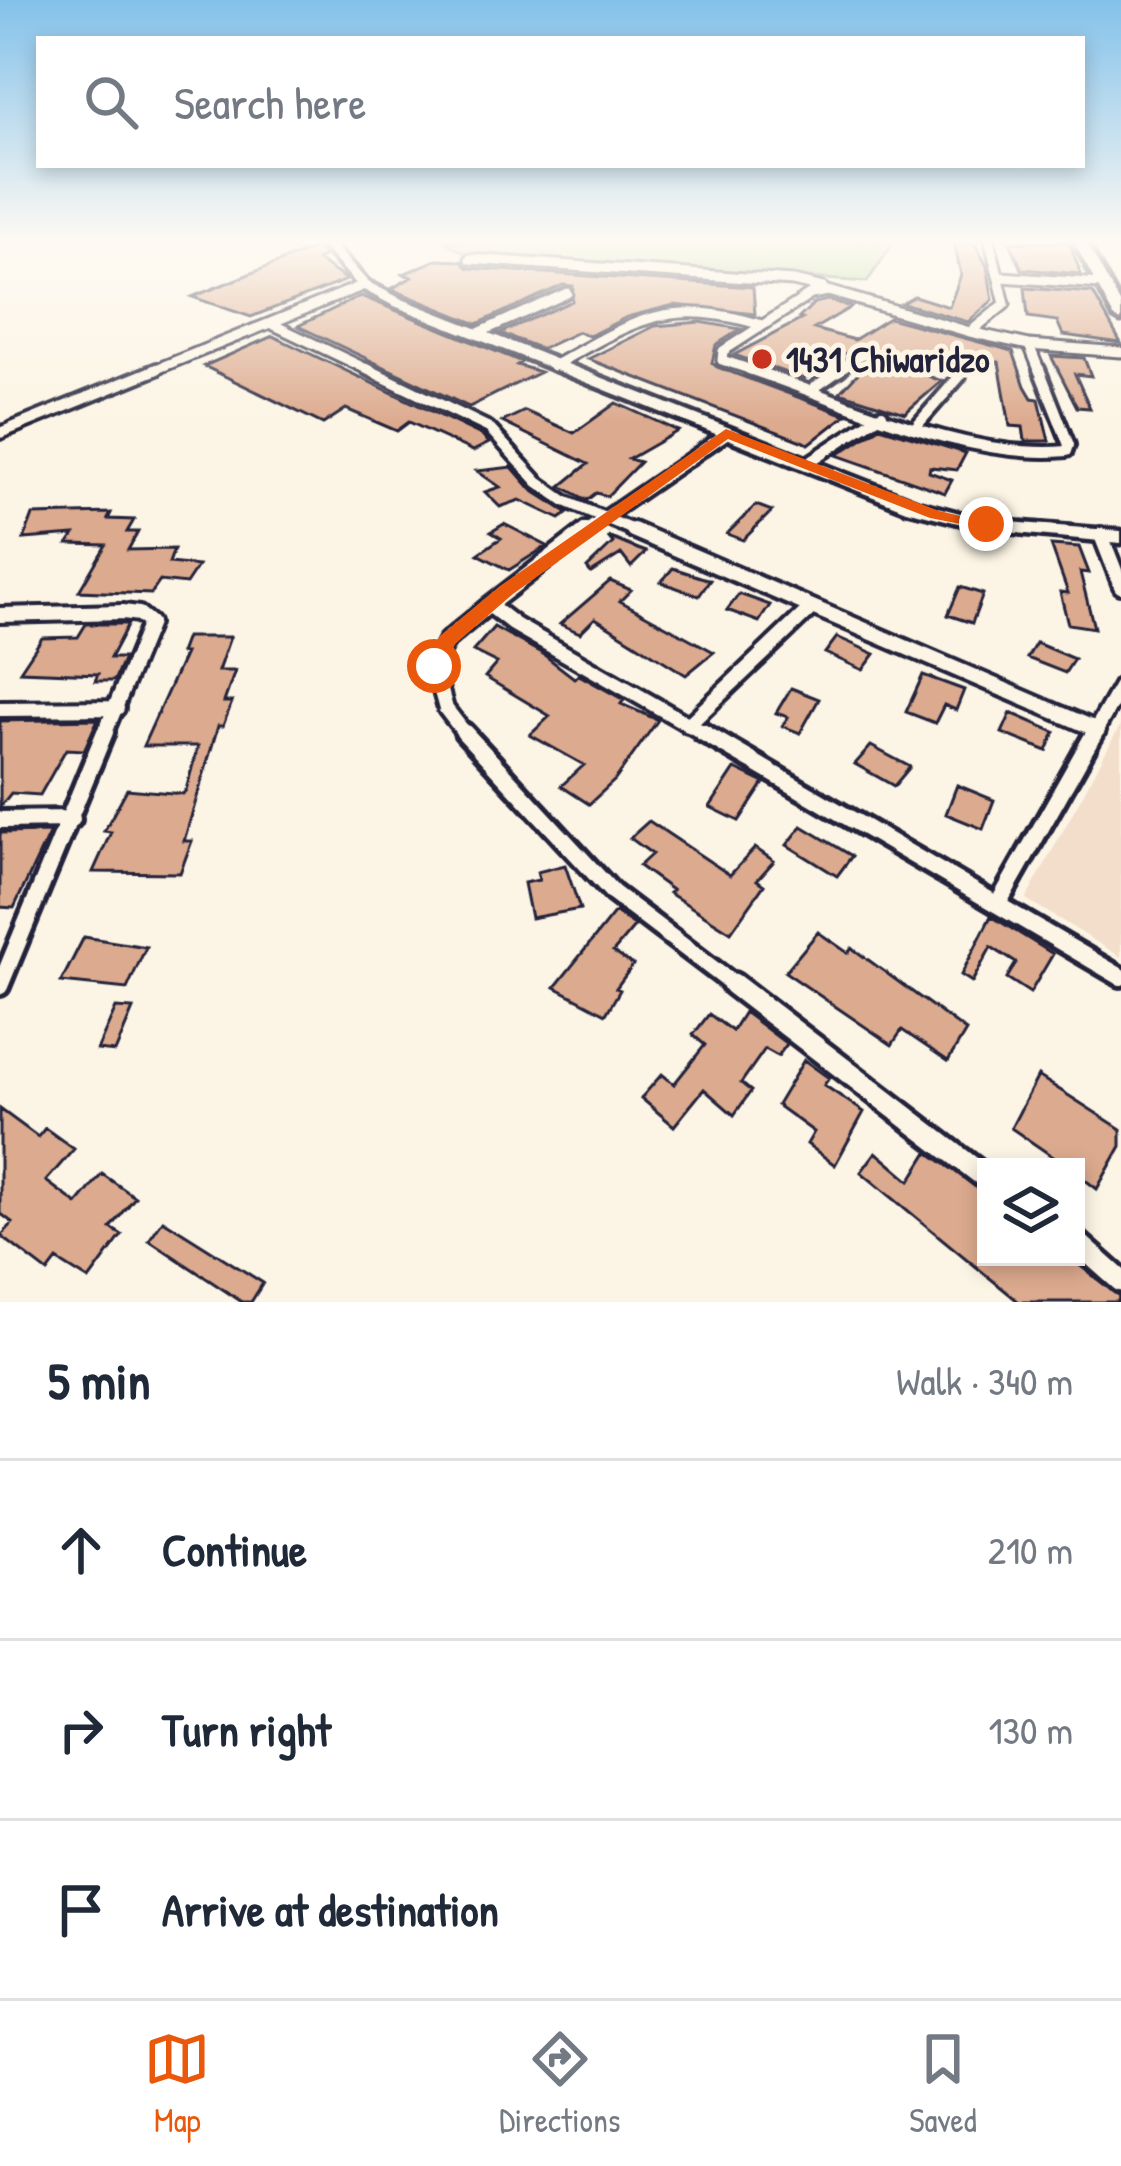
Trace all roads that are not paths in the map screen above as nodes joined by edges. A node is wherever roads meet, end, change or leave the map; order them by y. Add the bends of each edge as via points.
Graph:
1 (322, 303) edge
2 (405, 303) edge
3 (545, 303) edge
4 (797, 303) edge
5 (869, 303) edge
6 (1005, 303) edge
7 (272, 324) junction
8 (761, 325) junction
9 (970, 332) junction
10 (476, 334) junction
11 (1029, 345) junction
12 (867, 351) dead end
13 (1121, 352) edge
14 (554, 366) junction
15 (961, 376) dead end
16 (811, 390) junction
17 (882, 414) junction
18 (918, 424) junction
19 (0, 433) edge
20 (726, 434) junction
21 (806, 464) junction
22 (603, 517) junction
23 (1101, 536) junction
24 (1121, 537) edge
25 (1121, 586) edge
26 (489, 605) junction
27 (811, 608) junction
28 (0, 615) edge
29 (1121, 686) edge
30 (117, 708) junction
31 (0, 709) edge
32 (688, 725) junction
33 (1098, 730) junction
34 (72, 819) junction
35 (0, 820) edge
36 (999, 902) junction
37 (1121, 977) edge
38 (0, 986) edge
39 (977, 1171) edge
40 (1085, 1249) edge
41 (1121, 1281) edge

1 - 7 street
2 - 10 street
3 - 10 street
4 - 8 street
5 - 9 street
6 - 9 street
7 - 19 street
7 - 22 street via 469,416 506,441 550,494
8 - 14 street via 662,309
8 - 16 street via 722,360
9 - 11 street
10 - 14 street
11 - 13 street
11 - 18 street via 1067,451 988,447
12 - 16 street
14 - 20 street
15 - 18 street
16 - 17 street
17 - 18 street
17 - 21 street
20 - 21 street
20 - 22 street
21 - 23 street via 958,520
22 - 26 street
22 - 27 street
23 - 24 street
23 - 25 street
26 - 32 street
26 - 39 street via 447,640 434,666 460,728 613,893
27 - 32 street
27 - 33 street
28 - 30 street via 146,618 151,623
29 - 33 street
30 - 31 street
30 - 34 street
32 - 36 street
33 - 36 street
34 - 35 street
34 - 38 street
36 - 37 street
40 - 41 street

